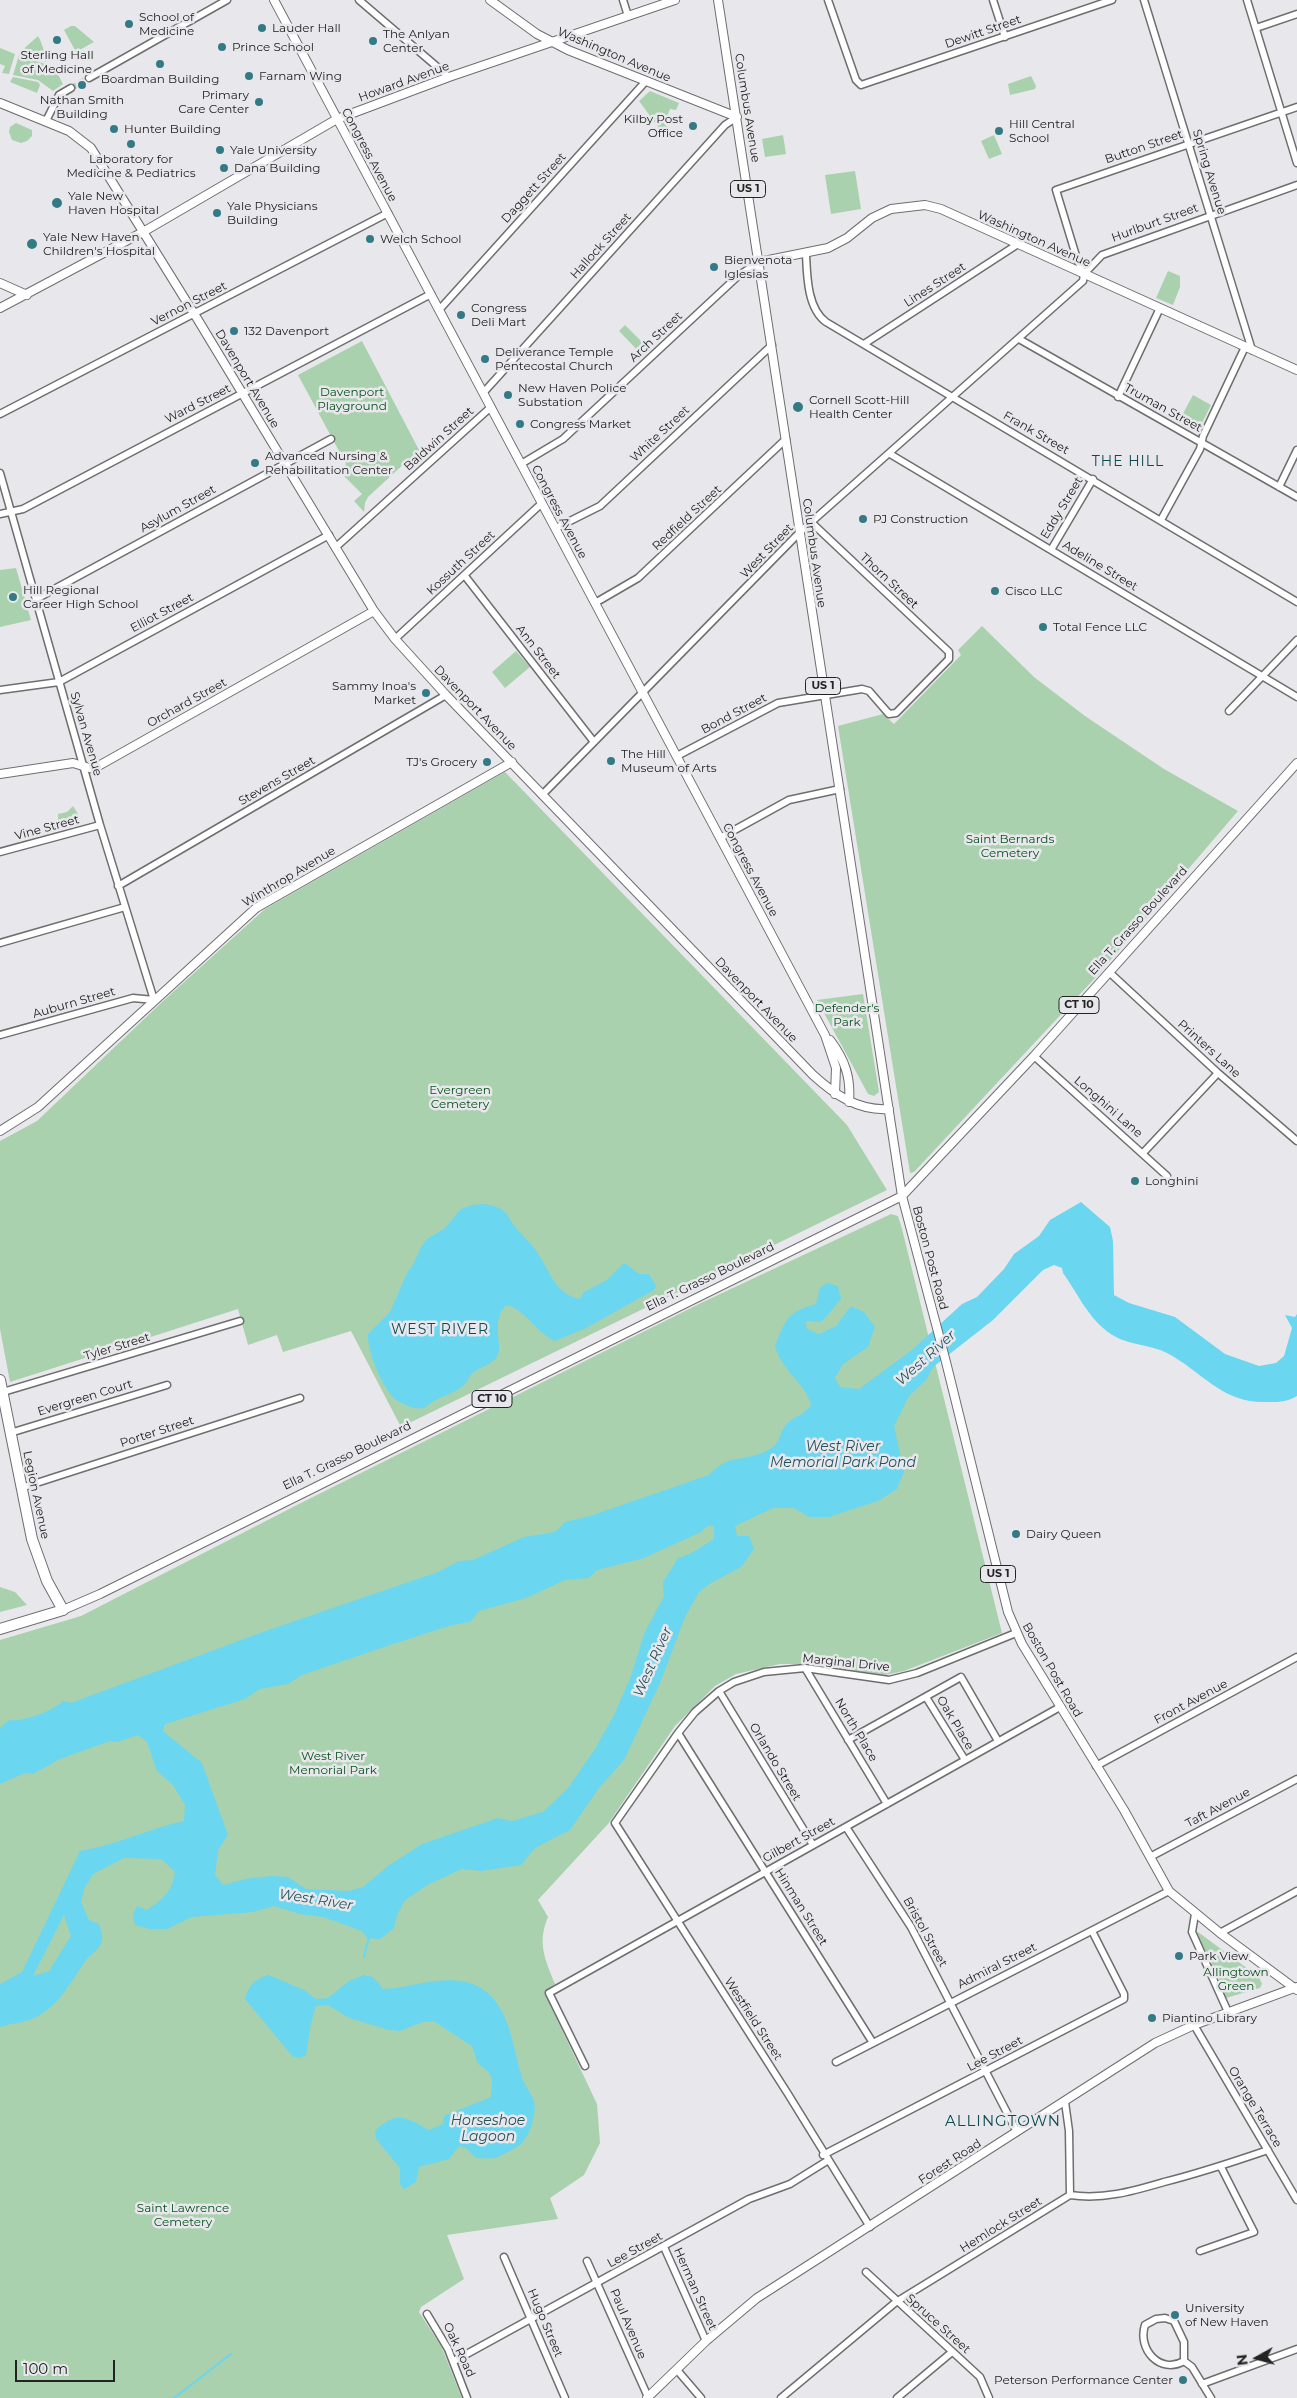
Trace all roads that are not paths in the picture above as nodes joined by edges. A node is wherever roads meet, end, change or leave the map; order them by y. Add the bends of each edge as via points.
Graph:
1 (227, 0) edge
2 (274, 0) edge
3 (359, 0) edge
4 (490, 0) edge
5 (623, 0) edge
6 (675, 0) edge
7 (718, 0) edge
8 (828, 0) edge
9 (993, 0) edge
10 (1112, 0) edge
11 (1144, 0) edge
12 (1247, 0) edge
13 (1297, 14) edge
14 (628, 16) junction
15 (1256, 28) junction
16 (1005, 37) junction
17 (553, 42) junction
18 (449, 77) junction
19 (89, 78) tunnel mouth
20 (646, 81) junction
21 (72, 88) tunnel mouth
22 (0, 103) edge
23 (1297, 107) edge
24 (1281, 112) junction
25 (737, 117) junction
26 (337, 119) junction
27 (46, 121) junction
28 (1188, 144) junction
29 (1297, 163) edge
30 (1297, 186) edge
31 (388, 213) junction
32 (1211, 215) junction
33 (143, 232) junction
34 (1018, 244) junction
35 (806, 254) junction
36 (759, 262) junction
37 (1084, 274) junction
38 (0, 283) edge
39 (431, 294) junction
40 (27, 295) junction
41 (0, 308) edge
42 (1160, 308) junction
43 (440, 310) junction
44 (194, 314) junction
45 (1018, 339) junction
46 (864, 344) junction
47 (772, 345) junction
48 (1249, 349) junction
49 (1297, 370) edge
50 (484, 392) junction
51 (243, 394) junction
52 (953, 397) junction
53 (1118, 397) junction
54 (491, 407) junction
55 (0, 414) edge
56 (786, 439) junction
57 (331, 440) dead end
58 (1201, 442) junction
59 (1297, 450) edge
60 (890, 454) junction
61 (285, 463) junction
62 (521, 464) junction
63 (0, 473) edge
64 (1093, 479) junction
65 (1279, 487) junction
66 (1297, 497) edge
67 (542, 503) junction
68 (12, 513) junction
69 (0, 514) edge
70 (1161, 520) junction
71 (812, 523) junction
72 (556, 528) junction
73 (800, 532) junction
74 (328, 536) junction
75 (336, 547) junction
76 (1051, 550) junction
77 (465, 576) junction
78 (36, 599) junction
79 (1297, 602) edge
80 (595, 603) junction
81 (374, 611) junction
82 (395, 639) junction
83 (1297, 640) edge
84 (1262, 676) junction
85 (59, 682) junction
86 (862, 689) joint
87 (0, 690) edge
88 (643, 692) junction
89 (446, 695) junction
90 (824, 695) junction
91 (1297, 698) edge
92 (1229, 712) dead end
93 (594, 742) junction
94 (677, 756) junction
95 (512, 762) junction
96 (1297, 763) edge
97 (83, 765) junction
98 (0, 774) edge
99 (840, 788) junction
100 (542, 795) junction
101 (100, 825) junction
102 (720, 838) junction
103 (0, 852) edge
104 (118, 886) junction
105 (125, 907) junction
106 (0, 943) edge
107 (1109, 972) junction
108 (154, 1000) junction
109 (825, 1035) junction
110 (0, 1036) edge
111 (1034, 1056) junction
112 (1218, 1073) junction
113 (835, 1094) junction
114 (849, 1102) junction
115 (888, 1109) junction
116 (0, 1131) edge
117 (1297, 1141) edge
118 (1143, 1153) junction
119 (1167, 1176) dead end
120 (902, 1196) junction
121 (240, 1321) dead end
122 (0, 1380) edge
123 (167, 1385) dead end
124 (1, 1393) edge
125 (300, 1398) dead end
126 (10, 1433) junction
127 (21, 1488) junction
128 (63, 1610) junction
129 (0, 1629) edge
130 (1016, 1633) junction
131 (1297, 1657) edge
132 (805, 1668) junction
133 (719, 1691) junction
134 (926, 1697) junction
135 (1060, 1707) junction
136 (678, 1732) junction
137 (848, 1740) junction
138 (998, 1741) junction
139 (965, 1760) junction
140 (1096, 1766) junction
141 (1297, 1779) edge
142 (887, 1804) junction
143 (615, 1823) joint
144 (846, 1827) junction
145 (813, 1846) junction
146 (1150, 1857) junction
147 (765, 1872) junction
148 (1169, 1891) junction
149 (1297, 1891) edge
150 (1195, 1914) junction
151 (677, 1922) junction
152 (1092, 1931) junction
153 (1220, 1933) junction
154 (1296, 1988) edge
155 (950, 2002) junction
156 (1228, 2012) junction
157 (1194, 2024) junction
158 (873, 2043) junction
159 (836, 2062) dead end
160 (585, 2066) dead end
161 (985, 2072) junction
162 (1065, 2102) junction
163 (1017, 2132) junction
164 (1268, 2150) junction
165 (825, 2158) junction
166 (1221, 2167) junction
167 (1070, 2196) junction
168 (1297, 2200) edge
169 (870, 2227) junction
170 (664, 2246) junction
171 (1200, 2251) dead end
172 (504, 2257) dead end
173 (587, 2261) dead end
174 (866, 2272) dead end
175 (598, 2283) junction
176 (896, 2302) junction
177 (427, 2314) dead end
178 (532, 2319) junction
179 (706, 2341) junction
180 (1297, 2349) edge
181 (952, 2352) junction
182 (1184, 2361) junction
183 (454, 2362) junction
184 (676, 2370) junction
185 (1202, 2384) junction
186 (647, 2397) edge
187 (467, 2398) edge
188 (565, 2398) edge
189 (701, 2398) edge
190 (781, 2398) edge
191 (897, 2398) edge
192 (989, 2398) edge
193 (1211, 2398) edge

1 - 19 street
2 - 26 main road, Congress Avenue
3 - 18 street
4 - 17 main road, Washington Avenue
5 - 14 street
6 - 14 main road, Howard Avenue
7 - 25 main road, Columbus Avenue / US 1
8 - 16 street, Dewitt Street via 856,80 861,85
9 - 16 street
10 - 16 street, Dewitt Street
11 - 28 street, Spring Avenue
12 - 15 street
13 - 15 street
14 - 17 main road, Howard Avenue
15 - 24 street
17 - 18 main road, Howard Avenue
17 - 20 main road, Washington Avenue
18 - 26 main road, Howard Avenue
20 - 25 main road, Washington Avenue
20 - 43 street, Daggett Street
21 - 27 street via 58,95
22 - 27 main road, Davenport Avenue
23 - 24 street, Button Street
24 - 28 street, Button Street
24 - 29 street
25 - 36 main road, Columbus Avenue / US 1
25 - 50 street, Hallock Street via 725,125
26 - 31 main road, Congress Avenue
26 - 33 main road, Howard Avenue
27 - 33 main road, Davenport Avenue via 70,132 91,148
28 - 32 street, Spring Avenue
28 - 37 street, Button Street via 1056,190
30 - 32 street, Hurlburt Street
31 - 39 main road, Congress Avenue
31 - 44 street, Vernon Street
32 - 37 street, Hurlburt Street via 1102,255
32 - 48 street, Spring Avenue
33 - 40 main road, Howard Avenue
33 - 44 main road, Davenport Avenue
34 - 35 main road, Washington Avenue via 941,209 924,205 882,213 837,244
34 - 37 main road, Washington Avenue
34 - 46 street, Lines Street
35 - 36 main road, Washington Avenue
35 - 46 street, Frank Street via 815,310 823,320
36 - 47 main road, Columbus Avenue / US 1
36 - 62 street, Arch Street via 738,276 563,439
37 - 42 main road, Washington Avenue
37 - 45 street, West Street via 1083,281
38 - 40 main road
39 - 43 main road, Congress Avenue
39 - 51 street, Ward Street
40 - 41 main road, Howard Avenue
42 - 48 main road, Washington Avenue
42 - 53 street
43 - 50 main road, Congress Avenue
44 - 51 main road, Davenport Avenue
44 - 55 street, Vernon Street
45 - 52 street, West Street
45 - 53 street, Truman Street
46 - 52 street, Frank Street
47 - 56 main road, Columbus Avenue / US 1
47 - 72 street, White Street via 600,506
48 - 49 main road, Washington Avenue
48 - 58 street
50 - 54 main road, Congress Avenue
51 - 61 main road, Davenport Avenue
51 - 68 street, Ward Street
52 - 60 street, West Street
52 - 64 street, Frank Street
53 - 58 street, Truman Street
54 - 62 main road, Congress Avenue
54 - 75 street, Baldwin Street
56 - 73 main road, Columbus Avenue / US 1
56 - 80 street, Redfield Street via 638,578
57 - 61 street, Asylum Street
58 - 65 street, Truman Street
58 - 70 street
59 - 65 street
60 - 71 street, West Street
60 - 76 street, Adeline Street
61 - 74 main road, Davenport Avenue
61 - 78 street, Asylum Street
62 - 67 main road, Congress Avenue
63 - 68 street, Sylvan Avenue
64 - 70 street, Frank Street
64 - 76 street, Eddy Street
65 - 66 street, Truman Street
67 - 72 main road, Congress Avenue
67 - 77 street, Kossuth Street
68 - 69 street, Ward Street
68 - 78 street, Sylvan Avenue
70 - 79 street, Frank Street
71 - 73 street, West Street
71 - 86 street, Thorn Street via 950,655 896,713 890,714 868,691
72 - 80 main road, Congress Avenue
73 - 88 street, West Street
73 - 90 main road, Columbus Avenue / US 1
74 - 75 main road, Davenport Avenue
74 - 85 street, Elliot Street
75 - 81 main road, Davenport Avenue
76 - 84 street, Adeline Street
77 - 82 street, Kossuth Street
77 - 93 street, Ann Street
78 - 85 street, Sylvan Avenue
80 - 88 main road, Congress Avenue
81 - 82 main road, Davenport Avenue
81 - 97 main road, Orchard Street via 93,768
82 - 89 main road, Davenport Avenue
83 - 84 street
84 - 91 street, Adeline Street
84 - 92 street
85 - 87 street, Elliot Street
85 - 97 street, Sylvan Avenue
86 - 90 street, Bond Street
88 - 93 street, West Street
88 - 94 main road, Congress Avenue
89 - 95 main road, Davenport Avenue
89 - 104 street, Stevens Street
90 - 94 street, Bond Street via 778,703
90 - 99 main road, Columbus Avenue / US 1
93 - 100 street, West Street
94 - 102 main road, Congress Avenue
95 - 100 main road, Davenport Avenue
95 - 108 main road, Winthrop Avenue via 256,908
96 - 107 main road, Ella T. Grasso Boulevard / CT 10
97 - 98 main road, Orchard Street via 74,763
97 - 101 street, Sylvan Avenue
99 - 102 street via 789,800
99 - 115 main road, Columbus Avenue / US 1
100 - 113 main road, Davenport Avenue
101 - 103 street, Vine Street
101 - 104 street, Sylvan Avenue
102 - 109 main road, Congress Avenue
104 - 105 street, Sylvan Avenue
105 - 106 street
105 - 108 street, Sylvan Avenue
107 - 111 main road, Ella T. Grasso Boulevard / CT 10
107 - 112 street, Printers Lane
108 - 110 street, Auburn Street via 133,998
108 - 116 main road, Winthrop Avenue via 38,1107
109 - 113 main road, Congress Avenue via 836,1068
109 - 114 main road, Congress Avenue via 846,1067 850,1082
111 - 118 street, Longhini Lane
111 - 120 main road, Ella T. Grasso Boulevard / CT 10
112 - 117 street, Printers Lane
112 - 118 street
113 - 114 main road, Davenport Avenue
114 - 115 main road, Davenport Avenue via 869,1109
115 - 120 main road, US 1
118 - 119 street, Longhini Lane
120 - 128 main road, Ella T. Grasso Boulevard / CT 10
120 - 130 main road, Boston Post Road / US 1
121 - 124 street, Tyler Street
122 - 124 highway, Legion Avenue
123 - 126 street, Evergreen Court
124 - 126 highway, Legion Avenue
125 - 127 street, Porter Street
126 - 127 highway, Legion Avenue
127 - 128 highway, Legion Avenue via 37,1555
128 - 129 highway, Ella T. Grasso Boulevard / CT 10
130 - 132 street, Marginal Drive via 917,1673 889,1680
130 - 135 main road, Boston Post Road / US 1
131 - 140 street, Front Avenue
132 - 133 street, Marginal Drive via 746,1676
132 - 137 street, North Place
133 - 136 street, Marginal Drive
133 - 145 street, Orlando Street
134 - 137 street
134 - 138 street via 960,1677
134 - 139 street, Oak Place
135 - 138 street, Gilbert Street
135 - 140 main road, Boston Post Road / US 1
136 - 143 street, Marginal Drive
136 - 147 street, Hinman Street
137 - 142 street, North Place
138 - 139 street, Gilbert Street
139 - 142 street, Gilbert Street
140 - 146 main road, Boston Post Road / US 1
141 - 146 street, Taft Avenue
142 - 144 street, Gilbert Street
143 - 151 street, Westfield Street
144 - 145 street, Gilbert Street
144 - 155 street, Bristol Street via 912,1926
145 - 147 street, Gilbert Street
146 - 148 main road, Boston Post Road / US 1
147 - 151 street, Gilbert Street
147 - 158 street, Hinman Street
148 - 150 main road, Boston Post Road / US 1
148 - 152 street, Admiral Street
149 - 153 street
150 - 153 main road, Boston Post Road / US 1
150 - 156 street via 1192,1932
151 - 160 street, Gilbert Street via 549,1993
151 - 165 street, Westfield Street via 788,2094
152 - 155 street, Admiral Street
152 - 161 street, Lee Street via 1124,1999
153 - 154 main road, Boston Post Road / US 1
154 - 156 main road, Forest Road
155 - 158 street, Admiral Street
155 - 161 street, Bristol Street
156 - 157 main road, Forest Road
157 - 162 main road, Forest Road via 1155,2043
157 - 164 street, Orange Terrace
158 - 159 street, Admiral Street
161 - 163 street, Bristol Street
161 - 165 street, Lee Street
162 - 163 main road, Forest Road
162 - 167 street
163 - 169 main road, Forest Road
164 - 166 street
164 - 168 street, Orange Terrace
165 - 169 street, Westfield Street
165 - 170 street, Lee Street via 790,2184 749,2199
166 - 167 street via 1117,2195
166 - 171 street via 1254,2232
167 - 176 street, Hemlock Street
169 - 179 main road, Forest Road via 757,2298
170 - 175 street, Lee Street
170 - 179 street, Herman Street
172 - 178 street, Hugo Street
173 - 175 street, Paul Avenue
174 - 176 street, Spruce Street
175 - 178 street, Lee Street
175 - 186 street, Paul Avenue
176 - 181 street, Spruce Street
176 - 190 street, Hemlock Street
177 - 183 street, Oak Road
178 - 183 street, Lee Street
178 - 188 street, Hugo Street
179 - 184 main road, Forest Road
180 - 185 street
181 - 191 street
181 - 192 street, Spruce Street via 980,2377
182 - 182 street via 1184,2342 1174,2321 1156,2319 1145,2325 1145,2345 1156,2361 1169,2366
182 - 185 street via 1192,2367
183 - 187 street, Oak Road
184 - 186 main road, Forest Road
184 - 189 street
185 - 193 street

